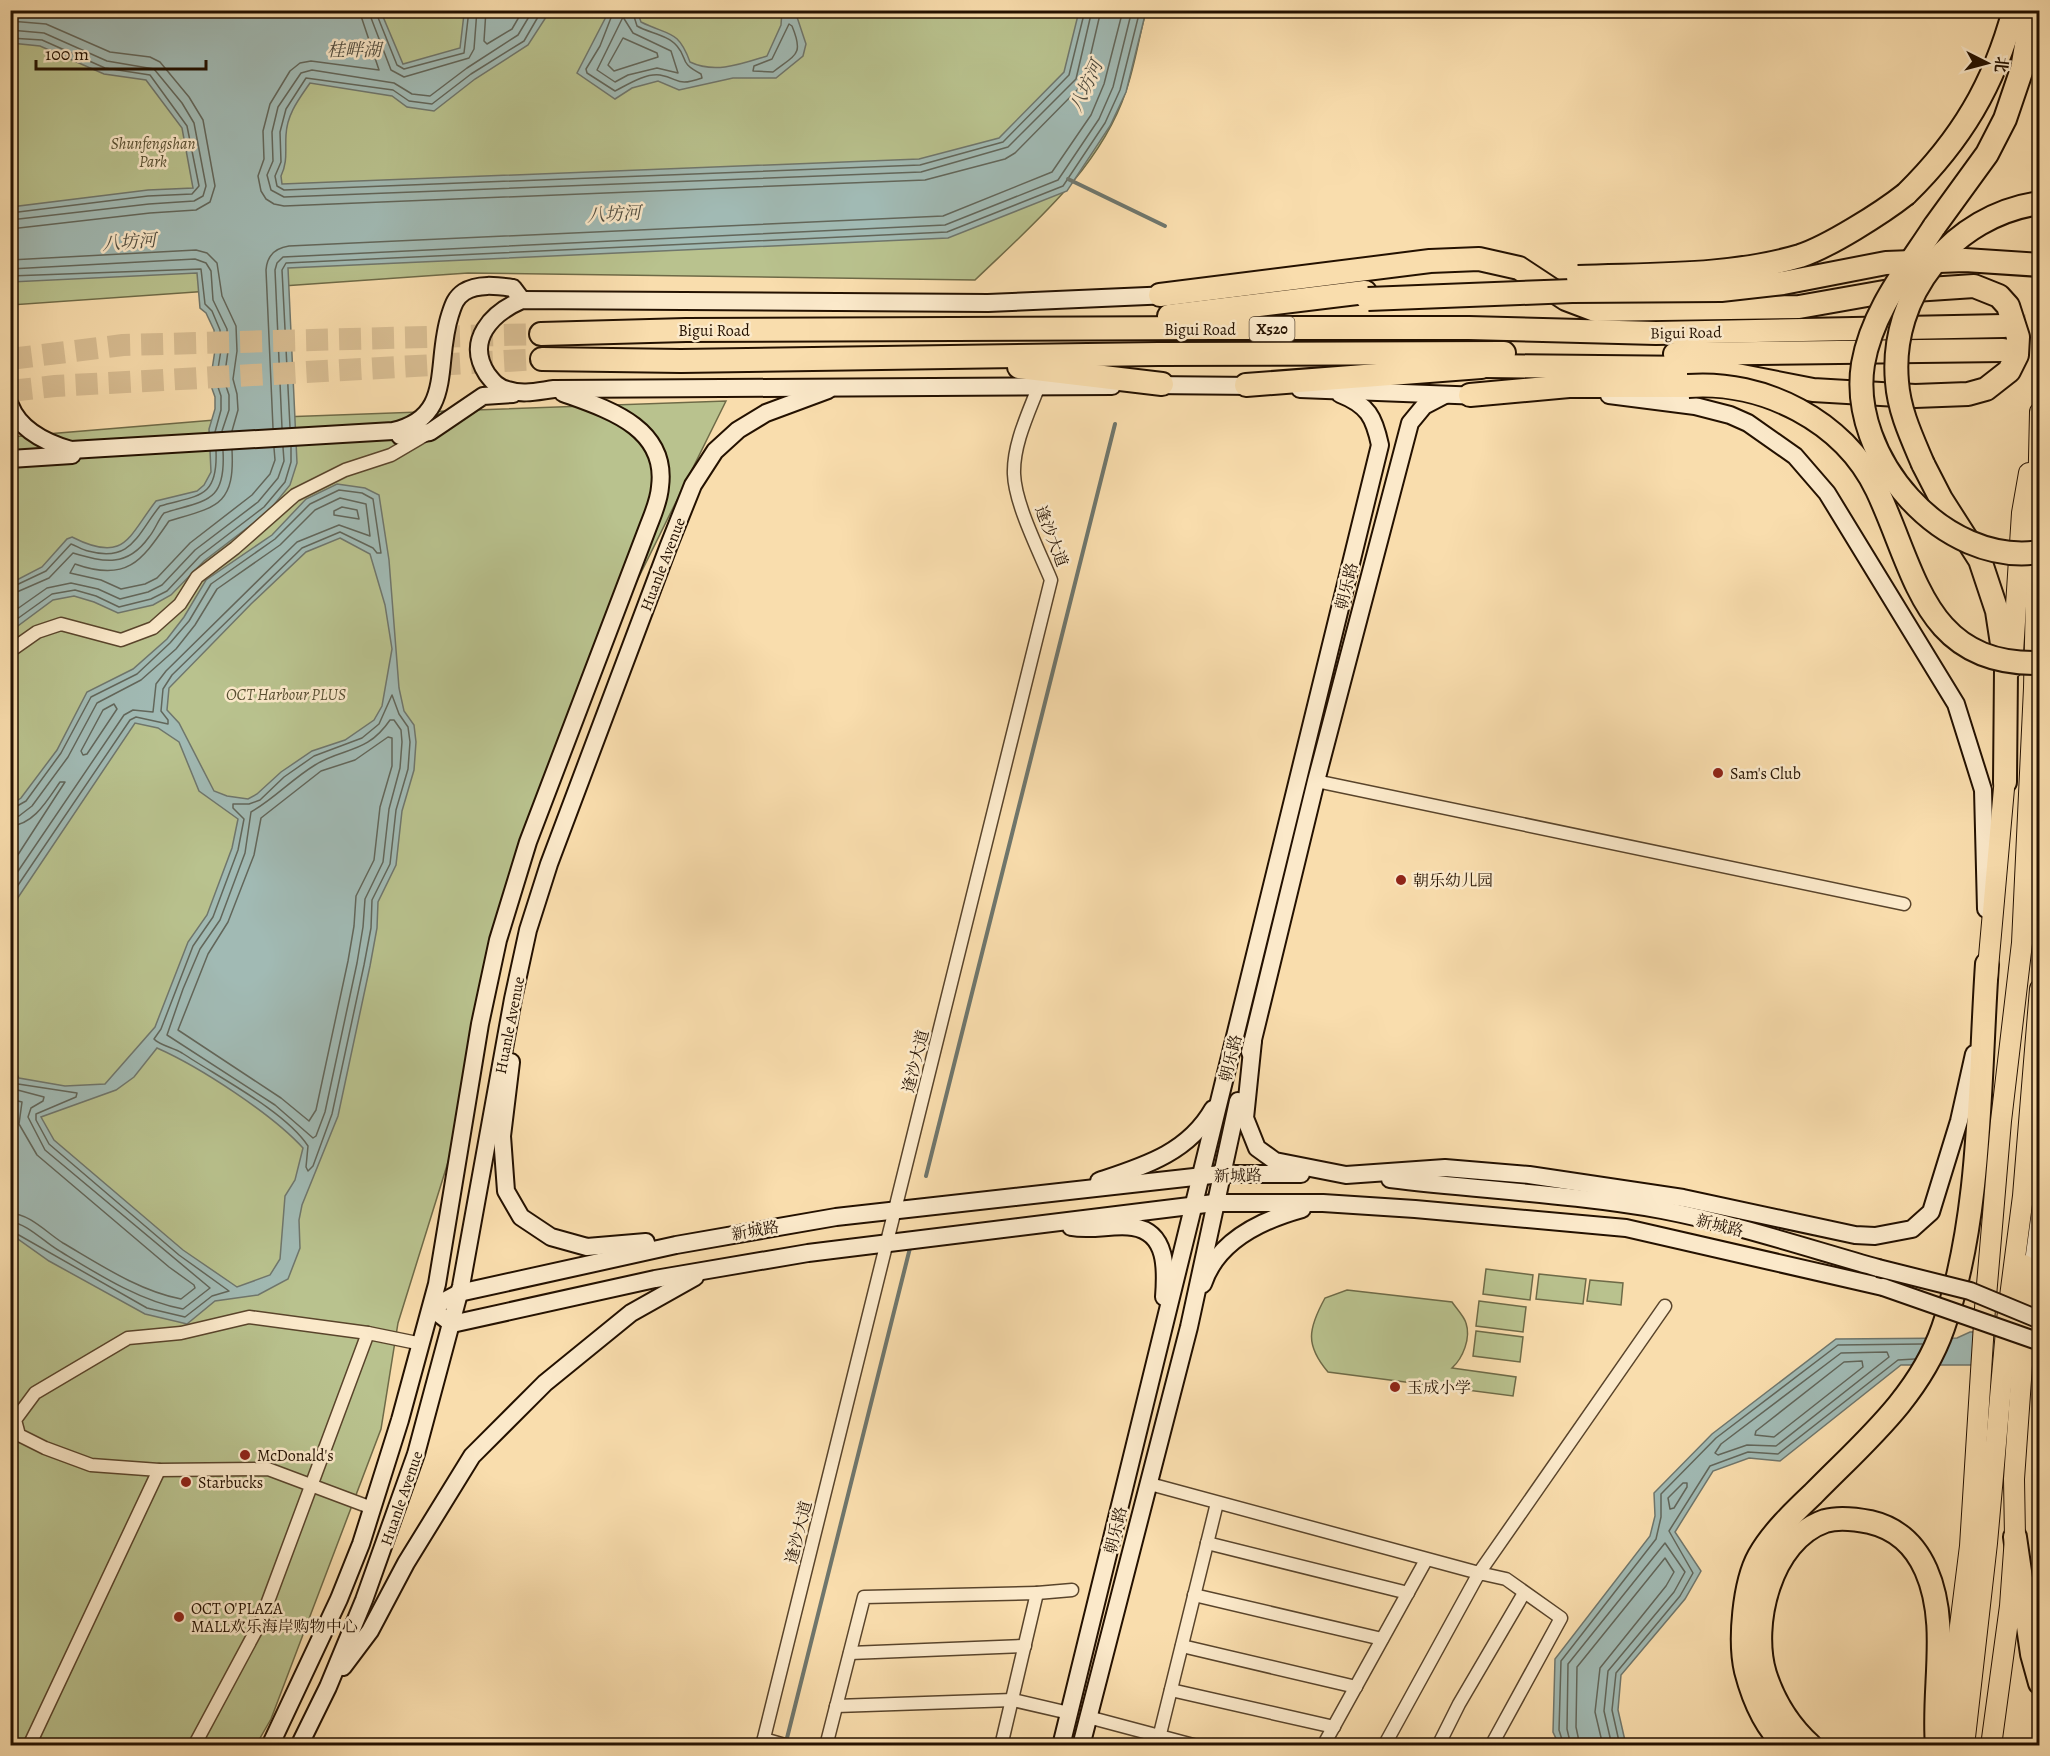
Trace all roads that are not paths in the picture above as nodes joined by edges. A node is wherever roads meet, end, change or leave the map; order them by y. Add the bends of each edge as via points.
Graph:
1 (2014, 10) edge
2 (2032, 10) edge
3 (2040, 203) edge
4 (2040, 265) edge
5 (1160, 295) junction
6 (1366, 296) junction
7 (522, 300) junction
8 (1279, 302) junction
9 (2004, 326) tunnel mouth
10 (1069, 329) junction
11 (541, 334) tunnel mouth
12 (2003, 350) tunnel mouth
13 (1591, 354) junction
14 (928, 356) junction
15 (542, 359) tunnel mouth
16 (1484, 366) junction
17 (1162, 384) junction
18 (1246, 385) junction
19 (839, 386) junction
20 (1038, 388) junction
21 (554, 389) junction
22 (1334, 392) junction
23 (519, 393) junction
24 (1445, 395) junction
25 (1470, 395) junction
26 (10, 405) edge
27 (2039, 416) edge
28 (430, 432) junction
29 (373, 435) junction
30 (134, 449) junction
31 (10, 459) edge
32 (1371, 483) junction
33 (1393, 488) junction
34 (2039, 560) edge
35 (10, 651) edge
36 (2040, 663) edge
37 (593, 667) junction
38 (619, 676) junction
39 (1316, 781) junction
40 (2005, 782) junction
41 (1904, 904) dead end
42 (523, 952) junction
43 (1987, 964) junction
44 (2040, 989) edge
45 (1253, 1041) junction
46 (1221, 1095) junction
47 (1221, 1174) junction
48 (1346, 1175) junction
49 (1201, 1176) junction
50 (456, 1177) junction
51 (481, 1180) junction
52 (1063, 1192) junction
53 (1214, 1203) junction
54 (1323, 1203) junction
55 (1194, 1205) junction
56 (1994, 1205) junction
57 (894, 1211) junction
58 (2040, 1211) edge
59 (1053, 1223) junction
60 (713, 1238) junction
61 (886, 1245) junction
62 (596, 1262) junction
63 (704, 1271) junction
64 (459, 1293) junction
65 (590, 1293) junction
66 (1665, 1306) dead end
67 (431, 1308) junction
68 (2024, 1321) edge
69 (452, 1324) junction
70 (1189, 1327) junction
71 (1165, 1328) junction
72 (368, 1333) junction
73 (2040, 1342) edge
74 (422, 1344) junction
75 (403, 1411) junction
76 (426, 1417) junction
77 (13, 1422) edge
78 (159, 1470) junction
79 (1150, 1484) junction
80 (310, 1485) junction
81 (1217, 1503) junction
82 (372, 1508) junction
83 (2015, 1537) junction
84 (1207, 1543) junction
85 (1426, 1560) junction
86 (1479, 1573) junction
87 (1072, 1590) dead end
88 (1038, 1593) junction
89 (1408, 1593) junction
90 (1524, 1593) junction
91 (1194, 1595) junction
92 (1382, 1639) junction
93 (1025, 1646) junction
94 (1182, 1646) junction
95 (850, 1653) junction
96 (2040, 1683) edge
97 (1356, 1687) junction
98 (328, 1688) junction
99 (1171, 1690) junction
100 (1012, 1700) junction
101 (836, 1706) junction
102 (1069, 1713) junction
103 (1088, 1717) junction
104 (1334, 1727) junction
105 (1158, 1741) edge
106 (766, 1742) edge
107 (29, 1746) edge
108 (194, 1746) edge
109 (270, 1746) edge
110 (299, 1746) edge
111 (788, 1746) edge
112 (826, 1746) edge
113 (1001, 1746) edge
114 (1061, 1746) edge
115 (1081, 1746) edge
116 (1197, 1746) edge
117 (1323, 1746) edge
118 (1384, 1746) edge
119 (1438, 1746) edge
120 (1491, 1746) edge
121 (1786, 1746) edge
122 (1811, 1746) edge
123 (1937, 1746) edge
124 (1945, 1746) edge
125 (1964, 1746) edge
126 (1991, 1746) edge

1 - 6 highway, bridge via 1985,92 1964,127 1906,194 1869,220 1802,255 1721,271 1541,279
2 - 34 highway, bridge via 2022,69 2005,119 1987,154 1894,287 1870,338 1863,366 1863,389 1872,441 1892,480 1931,518 1949,531 1988,548
3 - 40 highway, bridge via 2000,214 1958,239 1920,280 1908,303 1897,344 1900,403 1923,464 1980,560 1996,611 2006,670
4 - 6 highway, bridge via 1965,260 1886,263 1783,283 1721,290
5 - 7 street via 988,303
5 - 8 street
5 - 16 highway via 1430,261 1479,259 1518,268 1566,298 1595,310 1799,308 1884,292 1974,286 2003,301 2018,337 2017,355 1998,382 1986,389 1960,394 1915,396 1814,390 1701,368
6 - 8 highway
7 - 23 street via 496,314 478,343 479,357 491,379 498,386
7 - 29 street via 513,288 487,285 465,291 455,300 445,330 433,408 411,427
8 - 10 highway
9 - 10 highway, Bigui Road / X520 via 1656,333 1469,328
10 - 11 highway, Bigui Road / X520
12 - 13 highway, X520
13 - 14 highway, X520
13 - 16 highway
14 - 15 highway, X520 via 681,361
14 - 17 highway
16 - 18 highway
17 - 18 street
17 - 20 street
18 - 22 street
19 - 20 street
19 - 21 street
19 - 38 street, Huanle Avenue via 766,413 738,430 716,451 693,485
20 - 57 street, 逢沙大道 via 1021,431 1014,474 1026,518 1051,580
21 - 23 street
21 - 37 street, Huanle Avenue via 622,415 653,447 661,468 651,518
22 - 24 street
22 - 32 street, 朝乐路 via 1355,400 1374,419 1380,445
23 - 28 street via 483,396
24 - 25 street
24 - 33 street, 朝乐路 via 1424,406 1410,423
25 - 36 highway, bridge via 1569,386 1688,386 1740,389 1788,403 1820,424 1863,467 1915,583 1948,633 1997,661
25 - 43 street via 1614,395 1695,405 1748,423 1795,456 1838,508 1956,704 1983,790
26 - 30 street via 30,431 48,443 71,450
27 - 34 main road
27 - 40 main road via 2022,513
28 - 29 street
28 - 35 street via 391,455 345,470 295,495 197,577 180,604 153,628 121,640 61,624 37,632
29 - 30 street
30 - 31 street
32 - 33 street via 1382,465 1388,463 1394,467
32 - 46 street, 朝乐路
33 - 39 street, 朝乐路
34 - 56 main road via 2022,944
37 - 38 street
37 - 50 street, Huanle Avenue via 528,842 498,940 480,1024
38 - 42 street, Huanle Avenue via 549,864
39 - 41 street
39 - 45 street, 朝乐路
40 - 43 main road
42 - 51 street, Huanle Avenue
42 - 60 street via 502,1137 506,1191 521,1217 551,1237 586,1247
43 - 48 street via 1971,1071 1945,1172 1930,1212 1912,1229 1875,1236 1855,1235 1683,1198 1529,1175 1445,1168
43 - 56 main road
43 - 121 highway via 1970,1212 1952,1299 1933,1353 1902,1404 1796,1510 1759,1556 1745,1604 1742,1653 1750,1685 1771,1732
44 - 68 main road via 2023,1196
45 - 47 street, 朝乐路
45 - 48 street via 1245,1118 1257,1148 1275,1161
46 - 49 street, 朝乐路
46 - 52 street via 1204,1126 1163,1157
47 - 48 street, 新城路
47 - 49 street, 新城路
47 - 53 street, 朝乐路
48 - 68 street, 新城路, bridge via 1579,1197 1664,1211 1970,1291
49 - 52 street, 新城路
49 - 55 street, 朝乐路
50 - 51 street
50 - 67 street, Huanle Avenue
51 - 64 street, Huanle Avenue
52 - 57 street, 新城路
53 - 54 street, 新城路
53 - 55 street, 新城路
53 - 70 street, 朝乐路
54 - 70 street via 1280,1215 1236,1237 1206,1274
54 - 73 street, 新城路, bridge via 1626,1228 1883,1287
55 - 59 street, 新城路
55 - 71 street, 朝乐路
56 - 124 main road via 1970,1546
57 - 60 street, 新城路
57 - 61 street, 逢沙大道
58 - 68 street
59 - 61 street, 新城路
59 - 71 street via 1095,1230 1134,1227 1155,1239 1166,1269
60 - 62 street, 新城路
61 - 63 street, 新城路 via 808,1253
61 - 106 street, 逢沙大道
62 - 64 street, 新城路
62 - 65 street via 575,1278 574,1286
63 - 65 street, 新城路
63 - 98 street via 623,1320 545,1383 472,1456 406,1563 370,1631
64 - 67 street, 新城路
64 - 69 street, Huanle Avenue
65 - 69 street, 新城路
66 - 86 street
67 - 69 street
67 - 74 street, Huanle Avenue
68 - 83 main road via 2014,1479
68 - 125 main road via 2001,1386
69 - 76 street, Huanle Avenue
70 - 79 street, 朝乐路
71 - 102 street, 朝乐路
72 - 74 street
72 - 77 street via 249,1317 181,1333 128,1338 35,1393
72 - 80 street
74 - 75 street, Huanle Avenue
75 - 76 street
75 - 82 street, Huanle Avenue
76 - 98 street, Huanle Avenue via 389,1534
77 - 78 street via 19,1435 91,1465
78 - 80 street via 268,1469
78 - 107 street
79 - 81 street
79 - 103 street, 朝乐路
80 - 82 street
80 - 108 street via 260,1623
81 - 84 street
81 - 85 street
82 - 109 street, Huanle Avenue via 339,1599
83 - 96 highway
83 - 126 main road via 2004,1661
84 - 89 street
84 - 91 street
85 - 86 street
85 - 89 street
86 - 90 street via 1506,1579
86 - 118 street
87 - 88 street
88 - 93 street
88 - 95 street via 864,1597
89 - 92 street
90 - 119 street
90 - 120 street via 1561,1618
91 - 92 street
91 - 94 street
92 - 97 street
93 - 95 street
93 - 100 street
94 - 97 street
94 - 99 street
95 - 101 street
97 - 104 street
98 - 110 street, Huanle Avenue
99 - 104 street
99 - 105 street
100 - 101 street
100 - 102 street
100 - 113 street
101 - 112 street
102 - 114 street, 朝乐路
103 - 105 street
103 - 115 street, 朝乐路
104 - 117 street
105 - 116 street
106 - 111 street
122 - 123 highway via 1792,1729 1765,1673 1761,1617 1766,1590 1781,1560 1803,1534 1825,1521 1852,1519 1894,1531 1911,1544 1926,1570 1937,1605

